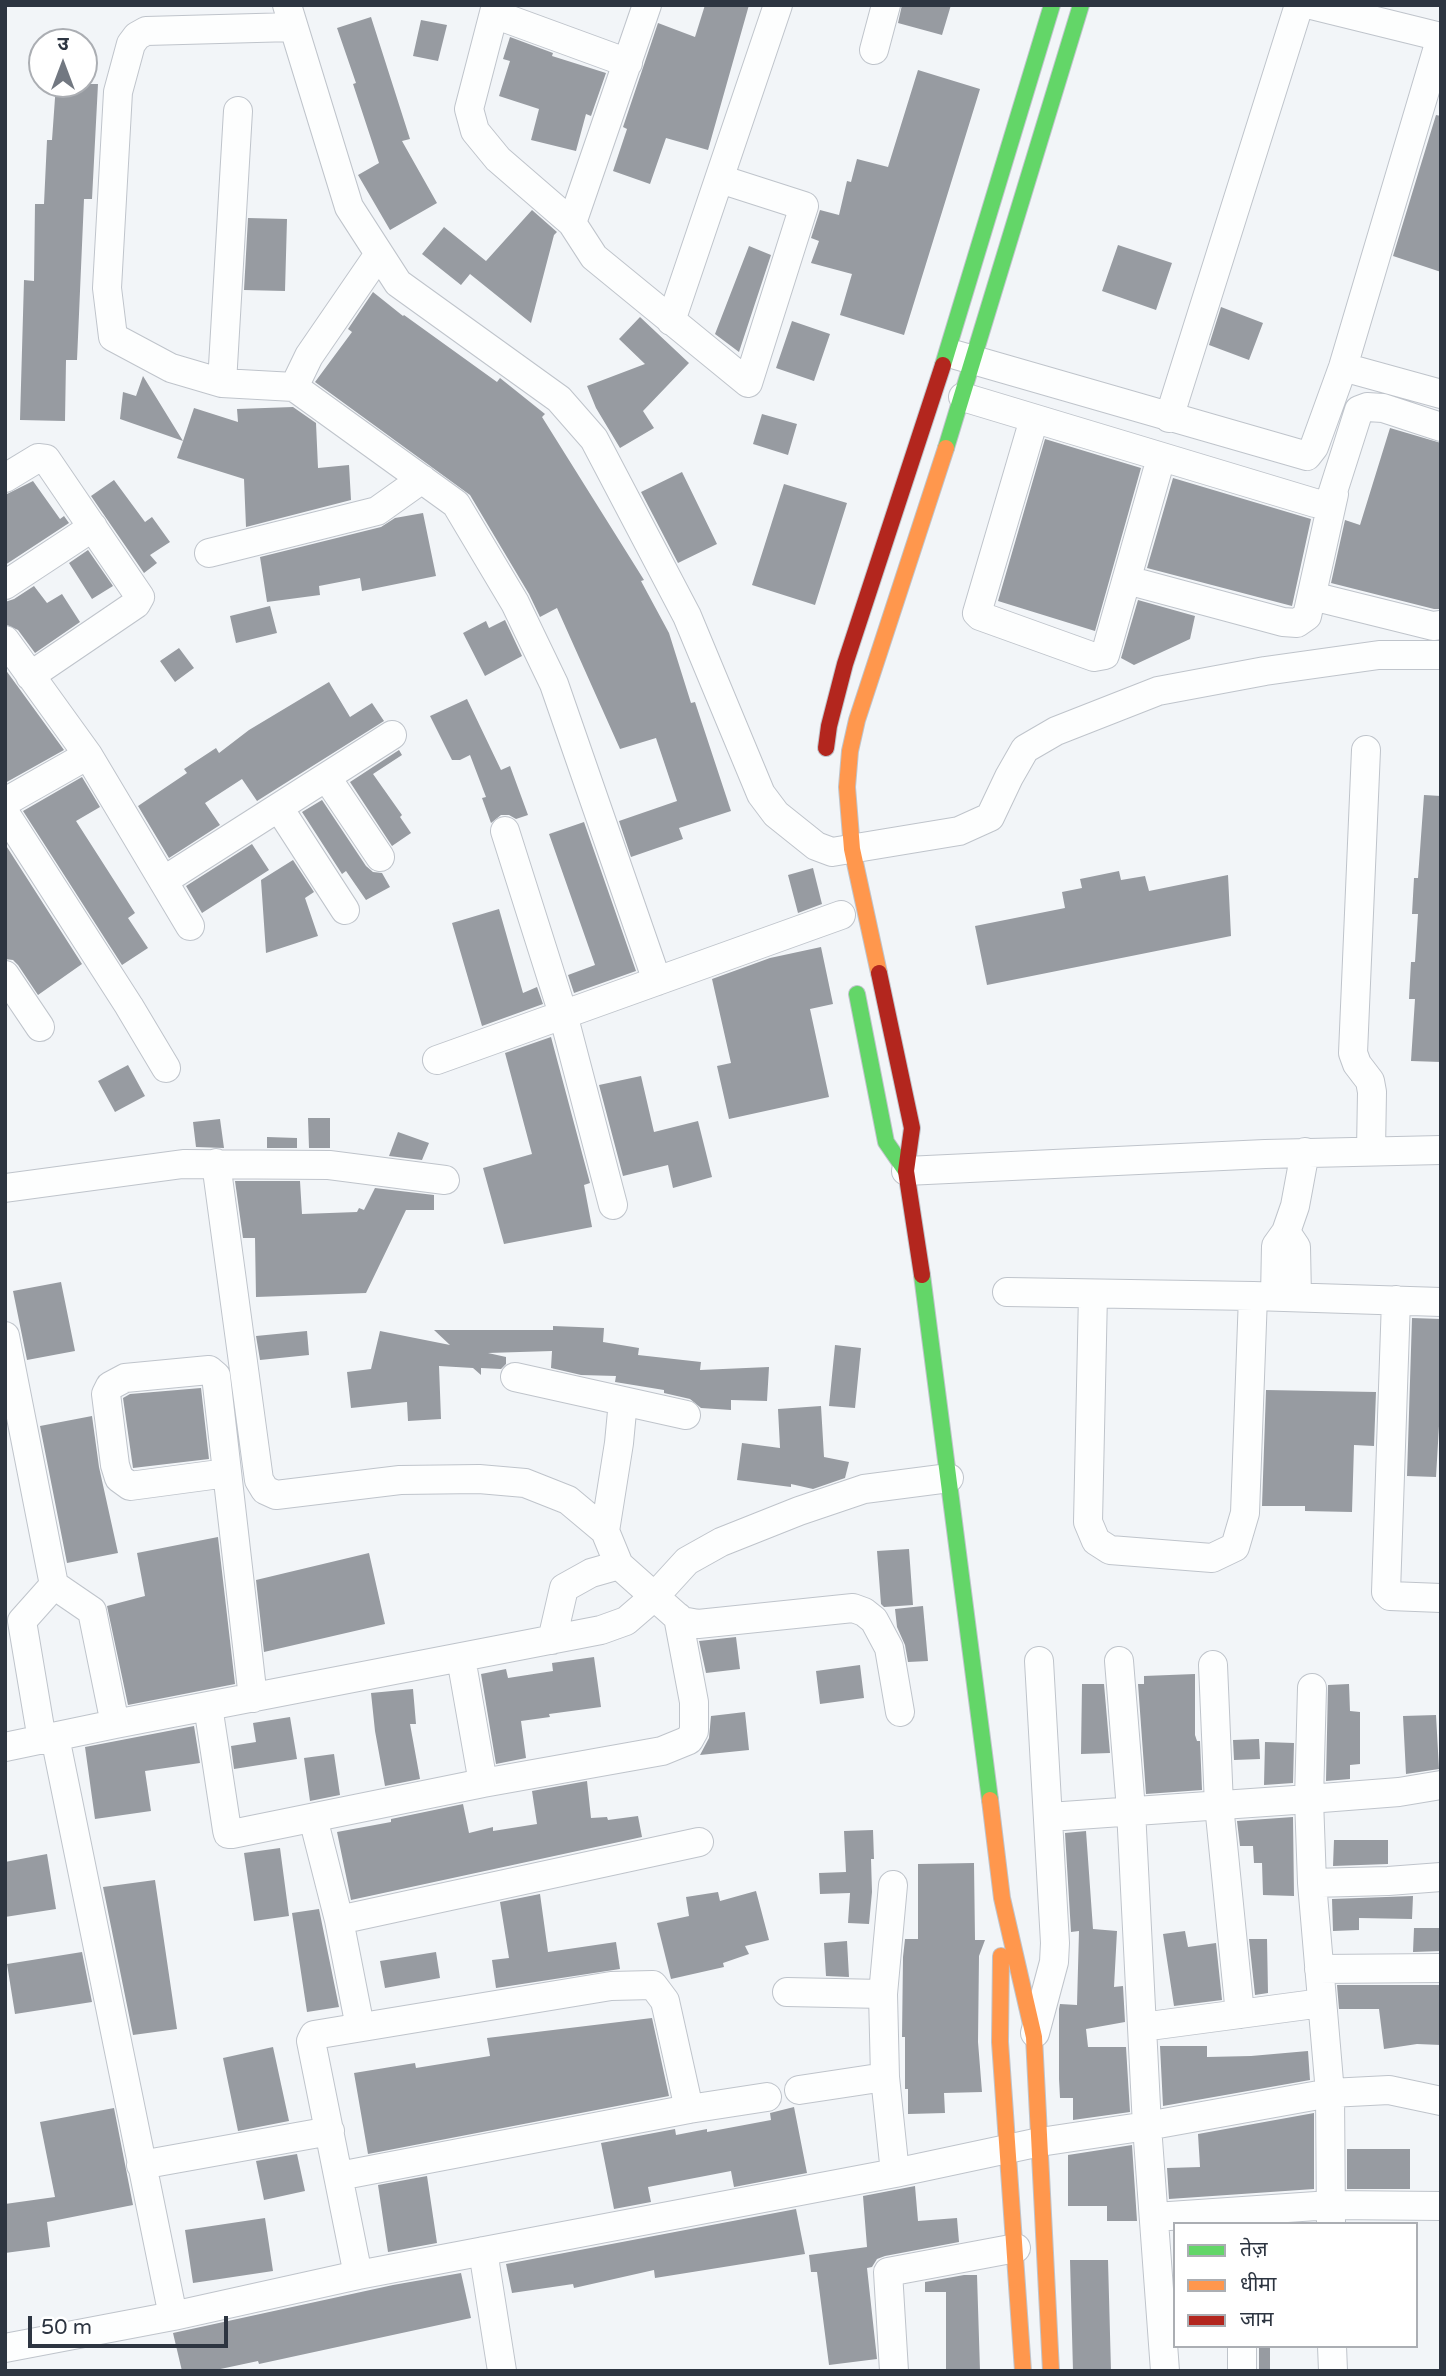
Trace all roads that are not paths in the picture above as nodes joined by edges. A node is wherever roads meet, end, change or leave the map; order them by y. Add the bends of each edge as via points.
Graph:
1 (647, 5) edge
2 (778, 5) edge
3 (886, 5) edge
4 (1052, 5) edge
5 (1081, 5) edge
6 (1299, 5) edge
7 (1311, 5) edge
8 (495, 10) edge
9 (290, 16) edge
10 (1441, 37) edge
11 (874, 50) dead end
12 (628, 63) junction
13 (238, 111) dead end
14 (720, 178) junction
15 (572, 223) junction
16 (379, 254) junction
17 (671, 321) junction
18 (946, 352) junction
19 (975, 361) junction
20 (1343, 367) junction
21 (222, 383) junction
22 (294, 387) junction
23 (1441, 394) edge
24 (964, 397) junction
25 (1170, 418) junction
26 (1034, 419) junction
27 (1441, 427) edge
28 (1161, 458) junction
29 (5, 478) edge
30 (422, 479) junction
31 (1334, 494) junction
32 (93, 527) junction
33 (209, 553) dead end
34 (1127, 580) junction
35 (5, 585) edge
36 (1312, 596) junction
37 (1441, 625) edge
38 (5, 640) edge
39 (1441, 655) edge
40 (30, 676) junction
41 (392, 734) dead end
42 (1366, 750) dead end
43 (88, 755) junction
44 (824, 766) dead end
45 (327, 778) junction
46 (5, 802) edge
47 (279, 808) junction
48 (5, 813) edge
49 (505, 831) dead end
50 (836, 848) junction
51 (380, 858) dead end
52 (163, 881) junction
53 (345, 910) dead end
54 (841, 915) dead end
55 (190, 926) dead end
56 (5, 975) edge
57 (657, 981) junction
58 (854, 982) dead end
59 (564, 1014) junction
60 (40, 1027) dead end
61 (437, 1060) dead end
62 (166, 1068) dead end
63 (1371, 1150) junction
64 (1441, 1150) edge
65 (1305, 1153) junction
66 (216, 1163) junction
67 (906, 1171) junction
68 (445, 1180) dead end
69 (5, 1188) edge
70 (613, 1205) dead end
71 (1007, 1292) dead end
72 (1093, 1294) junction
73 (1275, 1296) junction
74 (1396, 1300) junction
75 (1441, 1302) edge
76 (5, 1336) edge
77 (516, 1377) dead end
78 (623, 1401) junction
79 (686, 1415) dead end
80 (227, 1473) junction
81 (949, 1478) junction
82 (605, 1531) junction
83 (619, 1565) junction
84 (54, 1585) junction
85 (655, 1596) junction
86 (1441, 1598) edge
87 (678, 1617) junction
88 (552, 1640) junction
89 (461, 1658) junction
90 (1039, 1661) dead end
91 (1119, 1661) dead end
92 (1213, 1665) dead end
93 (1312, 1688) dead end
94 (253, 1698) junction
95 (208, 1706) junction
96 (900, 1712) dead end
97 (115, 1724) junction
98 (49, 1739) junction
99 (5, 1747) edge
100 (483, 1783) junction
101 (1441, 1785) edge
102 (1309, 1799) junction
103 (1220, 1805) junction
104 (1131, 1811) junction
105 (1049, 1817) junction
106 (313, 1818) junction
107 (699, 1842) dead end
108 (1441, 1877) edge
109 (1312, 1883) junction
110 (893, 1885) dead end
111 (1002, 1898) junction
112 (340, 1920) junction
113 (1441, 1968) edge
114 (1319, 1969) junction
115 (788, 1992) dead end
116 (883, 1994) junction
117 (1322, 2003) junction
118 (1240, 2014) junction
119 (1142, 2027) junction
120 (360, 2028) junction
121 (1034, 2037) junction
122 (885, 2077) junction
123 (799, 2091) dead end
124 (1330, 2093) junction
125 (767, 2097) dead end
126 (1441, 2101) edge
127 (689, 2109) junction
128 (1147, 2126) junction
129 (330, 2131) junction
130 (1040, 2142) junction
131 (1008, 2150) junction
132 (141, 2165) junction
133 (895, 2173) junction
134 (339, 2176) junction
135 (1441, 2206) edge
136 (1331, 2214) edge
137 (1155, 2217) junction
138 (1240, 2217) edge
139 (1016, 2248) junction
140 (483, 2251) junction
141 (358, 2276) junction
142 (173, 2316) junction
143 (5, 2348) edge
144 (1242, 2348) edge
145 (1332, 2348) edge
146 (502, 2371) edge
147 (894, 2371) edge
148 (1023, 2371) edge
149 (1051, 2371) edge
150 (1165, 2371) edge
151 (1242, 2371) edge
152 (1333, 2371) edge

1 - 12 street
2 - 14 street
3 - 11 street
4 - 18 street
5 - 19 street
6 - 25 street
7 - 10 street
8 - 12 street
8 - 15 street via 469,109 475,131 498,159
9 - 16 street via 349,207
9 - 21 street via 146,31 131,44 118,92 107,288 113,337 171,369
10 - 20 street
12 - 15 street
13 - 21 street
14 - 17 street
14 - 17 street via 804,206 748,383
15 - 17 street via 594,257
16 - 22 street via 309,356
16 - 50 street via 398,283 559,399 594,439 687,617 761,793 776,814 816,846
18 - 19 street
18 - 44 street via 845,664 828,726
19 - 24 street
19 - 25 street
20 - 23 street
20 - 25 street via 1307,456
21 - 22 street
22 - 30 street
24 - 26 street
24 - 50 street via 857,720
26 - 28 street
26 - 34 street via 977,612 1100,657 1105,655
27 - 31 street via 1383,408 1359,410
28 - 31 street via 1315,503 1325,504
28 - 34 street
29 - 32 street via 38,458 46,459
30 - 33 street via 377,511
30 - 57 street via 456,504 516,603 554,684
31 - 36 street
32 - 35 street
32 - 40 street via 140,597
34 - 36 street via 1283,622 1297,623 1307,617
36 - 37 street
38 - 40 street
39 - 50 street via 1379,655 1158,691 1056,730 1026,749 990,817 959,831
40 - 43 street
41 - 45 street
42 - 63 street via 1353,1053 1370,1081
43 - 46 street
43 - 52 street
45 - 47 street
45 - 51 street
47 - 52 street
47 - 53 street
48 - 62 street
49 - 59 street
50 - 67 street via 912,1128
52 - 55 street
54 - 57 street
56 - 60 street
57 - 59 street
58 - 67 street via 886,1142
59 - 61 street
59 - 70 street
63 - 64 street
63 - 65 street
65 - 67 street
65 - 73 street via 1295,1206 1276,1246
66 - 68 street via 329,1165
66 - 69 street
66 - 82 street via 259,1480 265,1490 276,1494 400,1480 525,1483 568,1500
67 - 81 street
71 - 72 street
72 - 73 street
72 - 73 street via 1088,1522 1096,1541 1110,1550 1212,1558 1235,1547 1245,1513
73 - 74 street
74 - 75 street
74 - 86 street via 1386,1592 1390,1596
76 - 84 street
77 - 78 street
78 - 79 street
78 - 82 street
80 - 80 street via 130,1486 119,1478 106,1394 110,1386 125,1378 209,1370 219,1389
80 - 94 street
81 - 85 street via 864,1489 788,1515 687,1561
81 - 111 street
82 - 83 street
83 - 85 street
83 - 88 street via 564,1588
84 - 97 street via 92,1611
84 - 98 street via 22,1621
85 - 87 street
85 - 88 street via 626,1622
87 - 96 street via 698,1624 853,1608 864,1612 874,1620 889,1648
87 - 100 street via 694,1702 694,1731 689,1740 662,1751
88 - 89 street
89 - 94 street
89 - 100 street
90 - 105 street
91 - 104 street
92 - 103 street
93 - 102 street
94 - 95 street
95 - 97 street
95 - 106 street via 228,1834
97 - 98 street
98 - 99 street
98 - 132 street
100 - 106 street
101 - 102 street
102 - 103 street
102 - 109 street
103 - 104 street
103 - 118 street
104 - 105 street
104 - 119 street
105 - 121 street via 1054,1962
106 - 112 street
107 - 112 street
108 - 109 street
109 - 114 street
110 - 116 street
111 - 121 street
111 - 131 street via 1000,2042
112 - 120 street
113 - 114 street
114 - 117 street
115 - 116 street
116 - 122 street
117 - 118 street
117 - 124 street
118 - 119 street
119 - 128 street
120 - 127 street via 611,1986 653,1985 665,2001
120 - 129 street via 311,2038
121 - 130 street
122 - 123 street
122 - 133 street
124 - 126 street via 1389,2091
124 - 128 street
124 - 136 street
125 - 127 street
127 - 134 street
128 - 130 street
128 - 137 street
129 - 132 street
129 - 134 street
130 - 131 street
130 - 149 street
131 - 133 street
131 - 139 street
132 - 142 street
133 - 140 street
134 - 141 street
135 - 136 street
136 - 138 street
137 - 138 street
137 - 150 street
139 - 147 street via 888,2272
139 - 148 street
140 - 141 street
140 - 146 street
141 - 142 street
142 - 143 street
144 - 151 street
145 - 152 street

